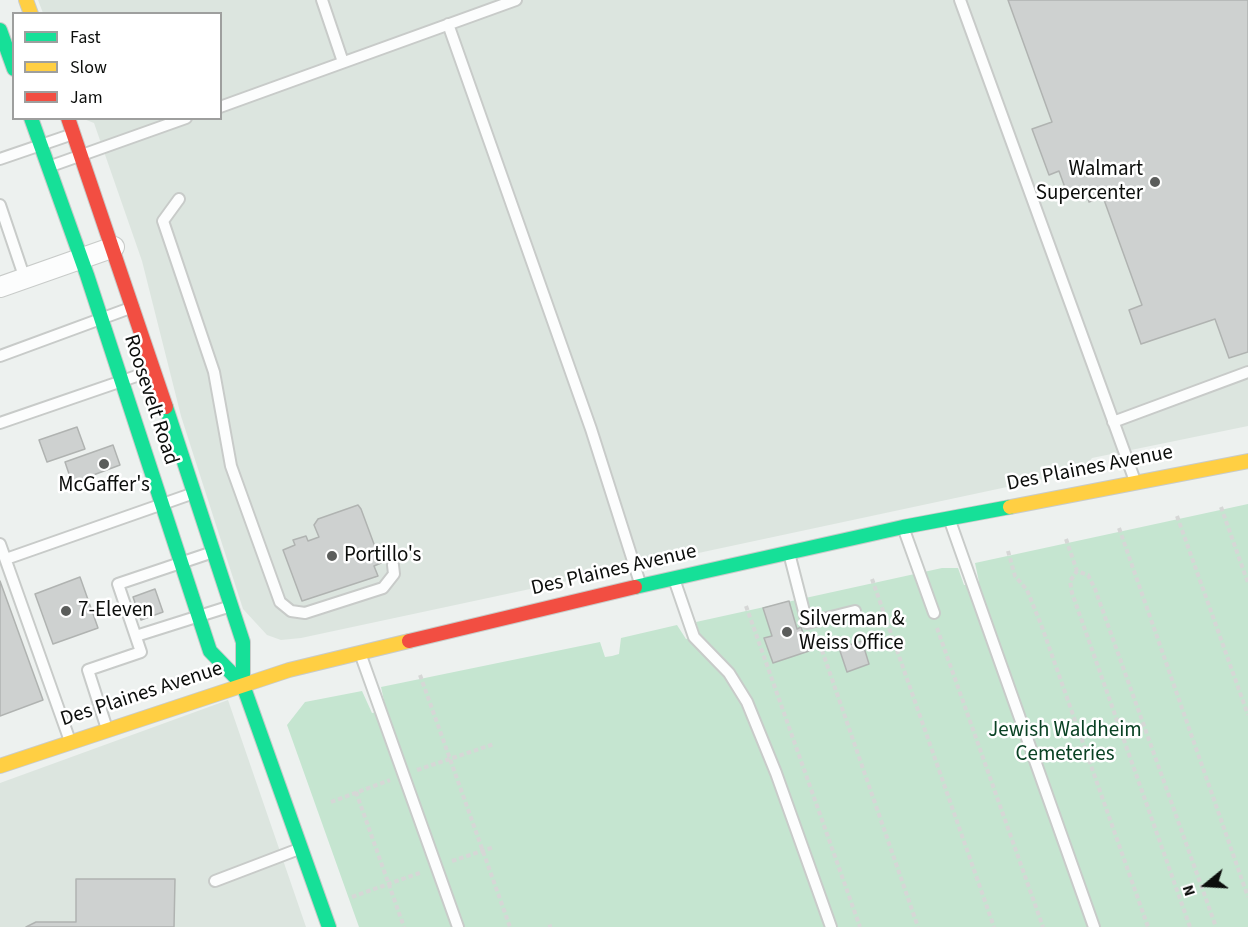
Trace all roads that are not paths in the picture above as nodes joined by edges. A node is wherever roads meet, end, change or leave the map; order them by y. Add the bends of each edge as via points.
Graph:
1 (322, 0) edge
2 (516, 0) edge
3 (960, 0) edge
4 (448, 24) junction
5 (0, 30) edge
6 (343, 62) junction
7 (12, 63) edge
8 (222, 105) edge
9 (32, 120) edge
10 (69, 120) edge
11 (180, 120) edge
12 (74, 134) junction
13 (41, 145) junction
14 (81, 155) junction
15 (0, 159) edge
16 (48, 167) junction
17 (179, 199) dead end
18 (0, 206) edge
19 (114, 247) junction
20 (81, 259) junction
21 (25, 279) junction
22 (0, 288) edge
23 (134, 306) junction
24 (101, 319) junction
25 (0, 356) edge
26 (154, 369) junction
27 (1248, 372) edge
28 (122, 381) junction
29 (0, 423) edge
30 (1113, 423) junction
31 (1248, 461) edge
32 (1135, 481) junction
33 (194, 493) junction
34 (162, 504) junction
35 (949, 518) junction
36 (903, 527) junction
37 (0, 544) edge
38 (213, 552) junction
39 (789, 552) junction
40 (6, 560) junction
41 (181, 563) junction
42 (393, 565) dead end
43 (674, 578) junction
44 (641, 585) junction
45 (231, 606) junction
46 (855, 612) dead end
47 (934, 614) road end
48 (198, 616) junction
49 (136, 636) junction
50 (360, 653) junction
51 (243, 685) junction
52 (107, 729) junction
53 (70, 741) junction
54 (0, 765) edge
55 (301, 848) junction
56 (215, 881) dead end
57 (329, 927) edge
58 (458, 927) edge
59 (831, 927) edge
60 (1095, 927) edge

1 - 6 lane
2 - 4 lane
3 - 30 lane
4 - 6 lane
4 - 44 lane via 591,429
5 - 7 main road
6 - 8 lane
9 - 13 main road, Roosevelt Road
10 - 12 main road, Roosevelt Road
11 - 14 lane
12 - 13 lane
12 - 14 main road, Roosevelt Road
13 - 15 lane
13 - 16 main road, Roosevelt Road
14 - 16 lane
14 - 19 main road, Roosevelt Road
16 - 20 main road, Roosevelt Road
17 - 42 lane via 163,221 214,372 231,466 280,602 291,611 305,613 383,588 394,574
18 - 21 lane
19 - 20 street
19 - 23 main road, Roosevelt Road
20 - 21 street
20 - 24 main road, Roosevelt Road
21 - 22 street
23 - 24 lane
23 - 26 main road, Roosevelt Road
24 - 25 lane
24 - 28 main road, Roosevelt Road
26 - 28 lane
26 - 33 main road, Roosevelt Road
27 - 30 lane
28 - 29 lane
28 - 34 main road, Roosevelt Road
30 - 32 lane
31 - 32 main road, Des Plaines Avenue
32 - 35 main road, Des Plaines Avenue
33 - 34 lane
33 - 38 main road, Roosevelt Road
34 - 40 lane
34 - 41 main road, Roosevelt Road
35 - 36 main road, Des Plaines Avenue
35 - 60 lane
36 - 39 main road, Des Plaines Avenue
36 - 47 lane
37 - 40 lane
38 - 41 lane
38 - 45 main road, Roosevelt Road
39 - 43 main road, Des Plaines Avenue
39 - 46 lane via 807,624
40 - 53 lane
41 - 48 main road, Roosevelt Road
41 - 49 lane via 118,584
43 - 44 main road, Des Plaines Avenue
43 - 59 lane via 694,637 729,673 747,702
44 - 50 main road, Des Plaines Avenue
45 - 48 lane
45 - 51 main road, Roosevelt Road via 243,642
48 - 49 lane
48 - 51 main road, Roosevelt Road via 210,651
49 - 52 lane via 141,652 88,670
50 - 51 main road, Des Plaines Avenue
50 - 58 lane
51 - 52 main road, Des Plaines Avenue
51 - 55 main road, Roosevelt Road
52 - 53 main road, Des Plaines Avenue
53 - 54 main road, Des Plaines Avenue
55 - 56 lane
55 - 57 main road, Roosevelt Road

